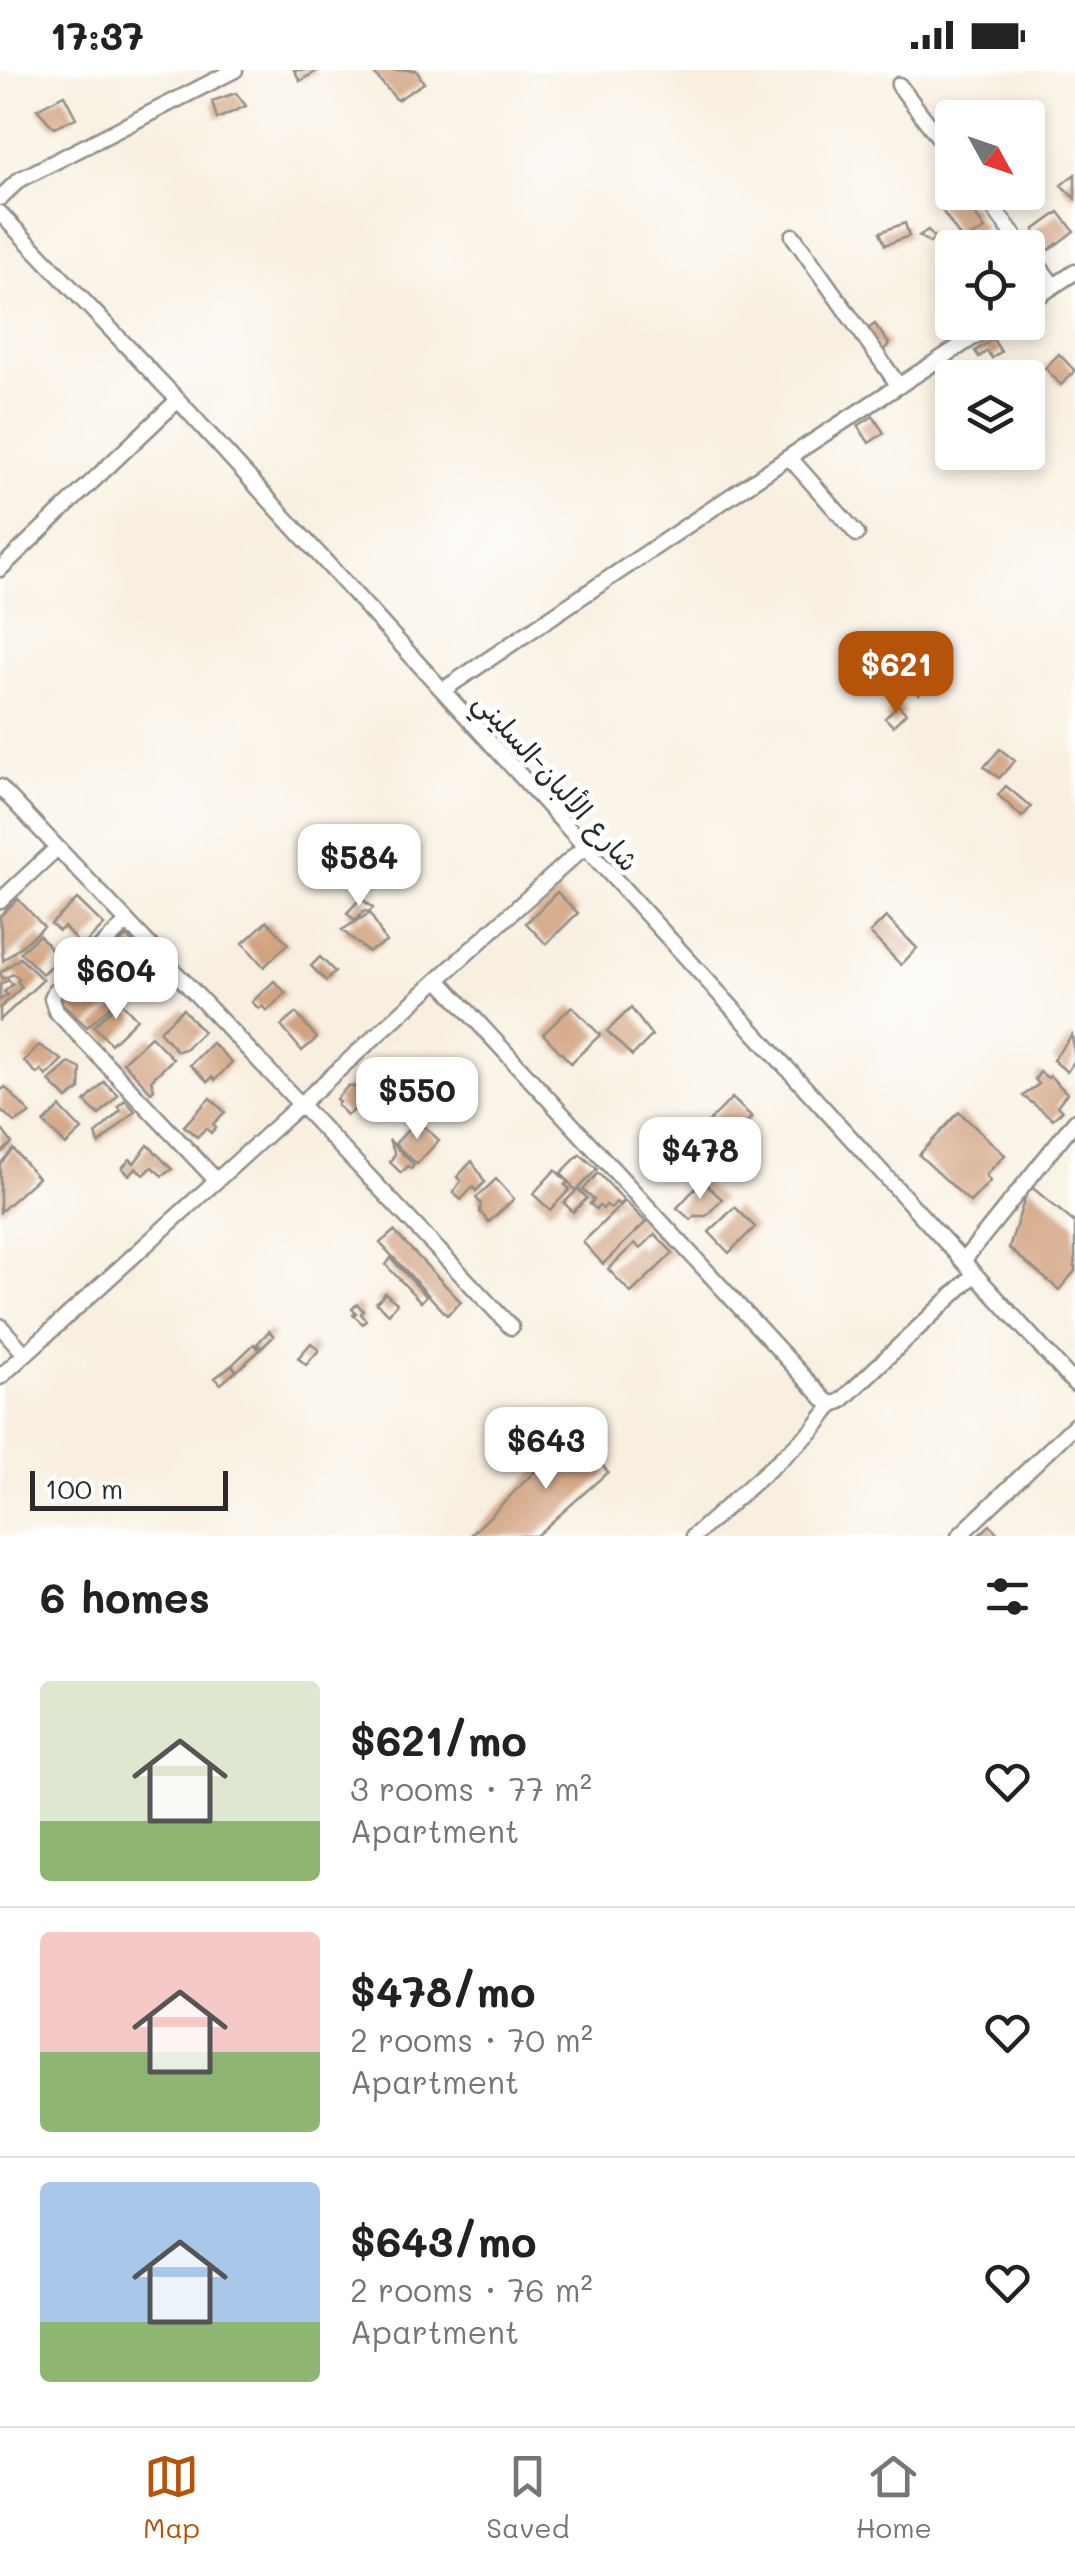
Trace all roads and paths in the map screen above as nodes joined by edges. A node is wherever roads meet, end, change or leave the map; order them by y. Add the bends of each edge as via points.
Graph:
1 (235, 70) edge
2 (898, 85) dead end
3 (935, 133) edge
4 (0, 198) edge
5 (995, 210) edge
6 (0, 213) edge
7 (1010, 230) edge
8 (792, 236) dead end
9 (1075, 272) edge
10 (1045, 274) edge
11 (1054, 286) junction
12 (1045, 292) edge
13 (969, 340) edge
14 (899, 386) junction
15 (178, 400) junction
16 (790, 457) junction
17 (857, 534) dead end
18 (0, 568) edge
19 (443, 690) junction
20 (0, 787) edge
21 (56, 848) junction
22 (583, 848) junction
23 (0, 900) edge
24 (126, 923) junction
25 (438, 980) junction
26 (299, 1105) junction
27 (1075, 1120) edge
28 (216, 1180) junction
29 (963, 1262) junction
30 (975, 1274) junction
31 (0, 1326) edge
32 (511, 1327) dead end
33 (25, 1354) junction
34 (0, 1377) edge
35 (1075, 1384) edge
36 (832, 1404) junction
37 (1075, 1425) edge
38 (694, 1536) edge
39 (959, 1536) edge

1 - 4 street via 19,180
2 - 3 street
5 - 7 street
6 - 15 street, شارع الألبان-السليني
8 - 14 street
9 - 11 street
10 - 11 street
11 - 12 street
13 - 14 street
14 - 16 street
15 - 18 street
15 - 19 street, شارع الألبان-السليني
16 - 17 street
16 - 19 street
19 - 22 street, شارع الألبان-السليني
20 - 21 street
21 - 23 street
21 - 24 street
22 - 25 street
22 - 29 street, شارع الألبان-السليني
24 - 26 street
24 - 28 street via 56,991 52,1004
25 - 26 street
25 - 36 street
26 - 28 street
26 - 32 street
27 - 29 street
28 - 33 street
29 - 30 street, شارع الألبان-السليني
30 - 35 street, شارع الألبان-السليني
30 - 36 street
31 - 33 street
33 - 34 street
36 - 38 street
37 - 39 street

